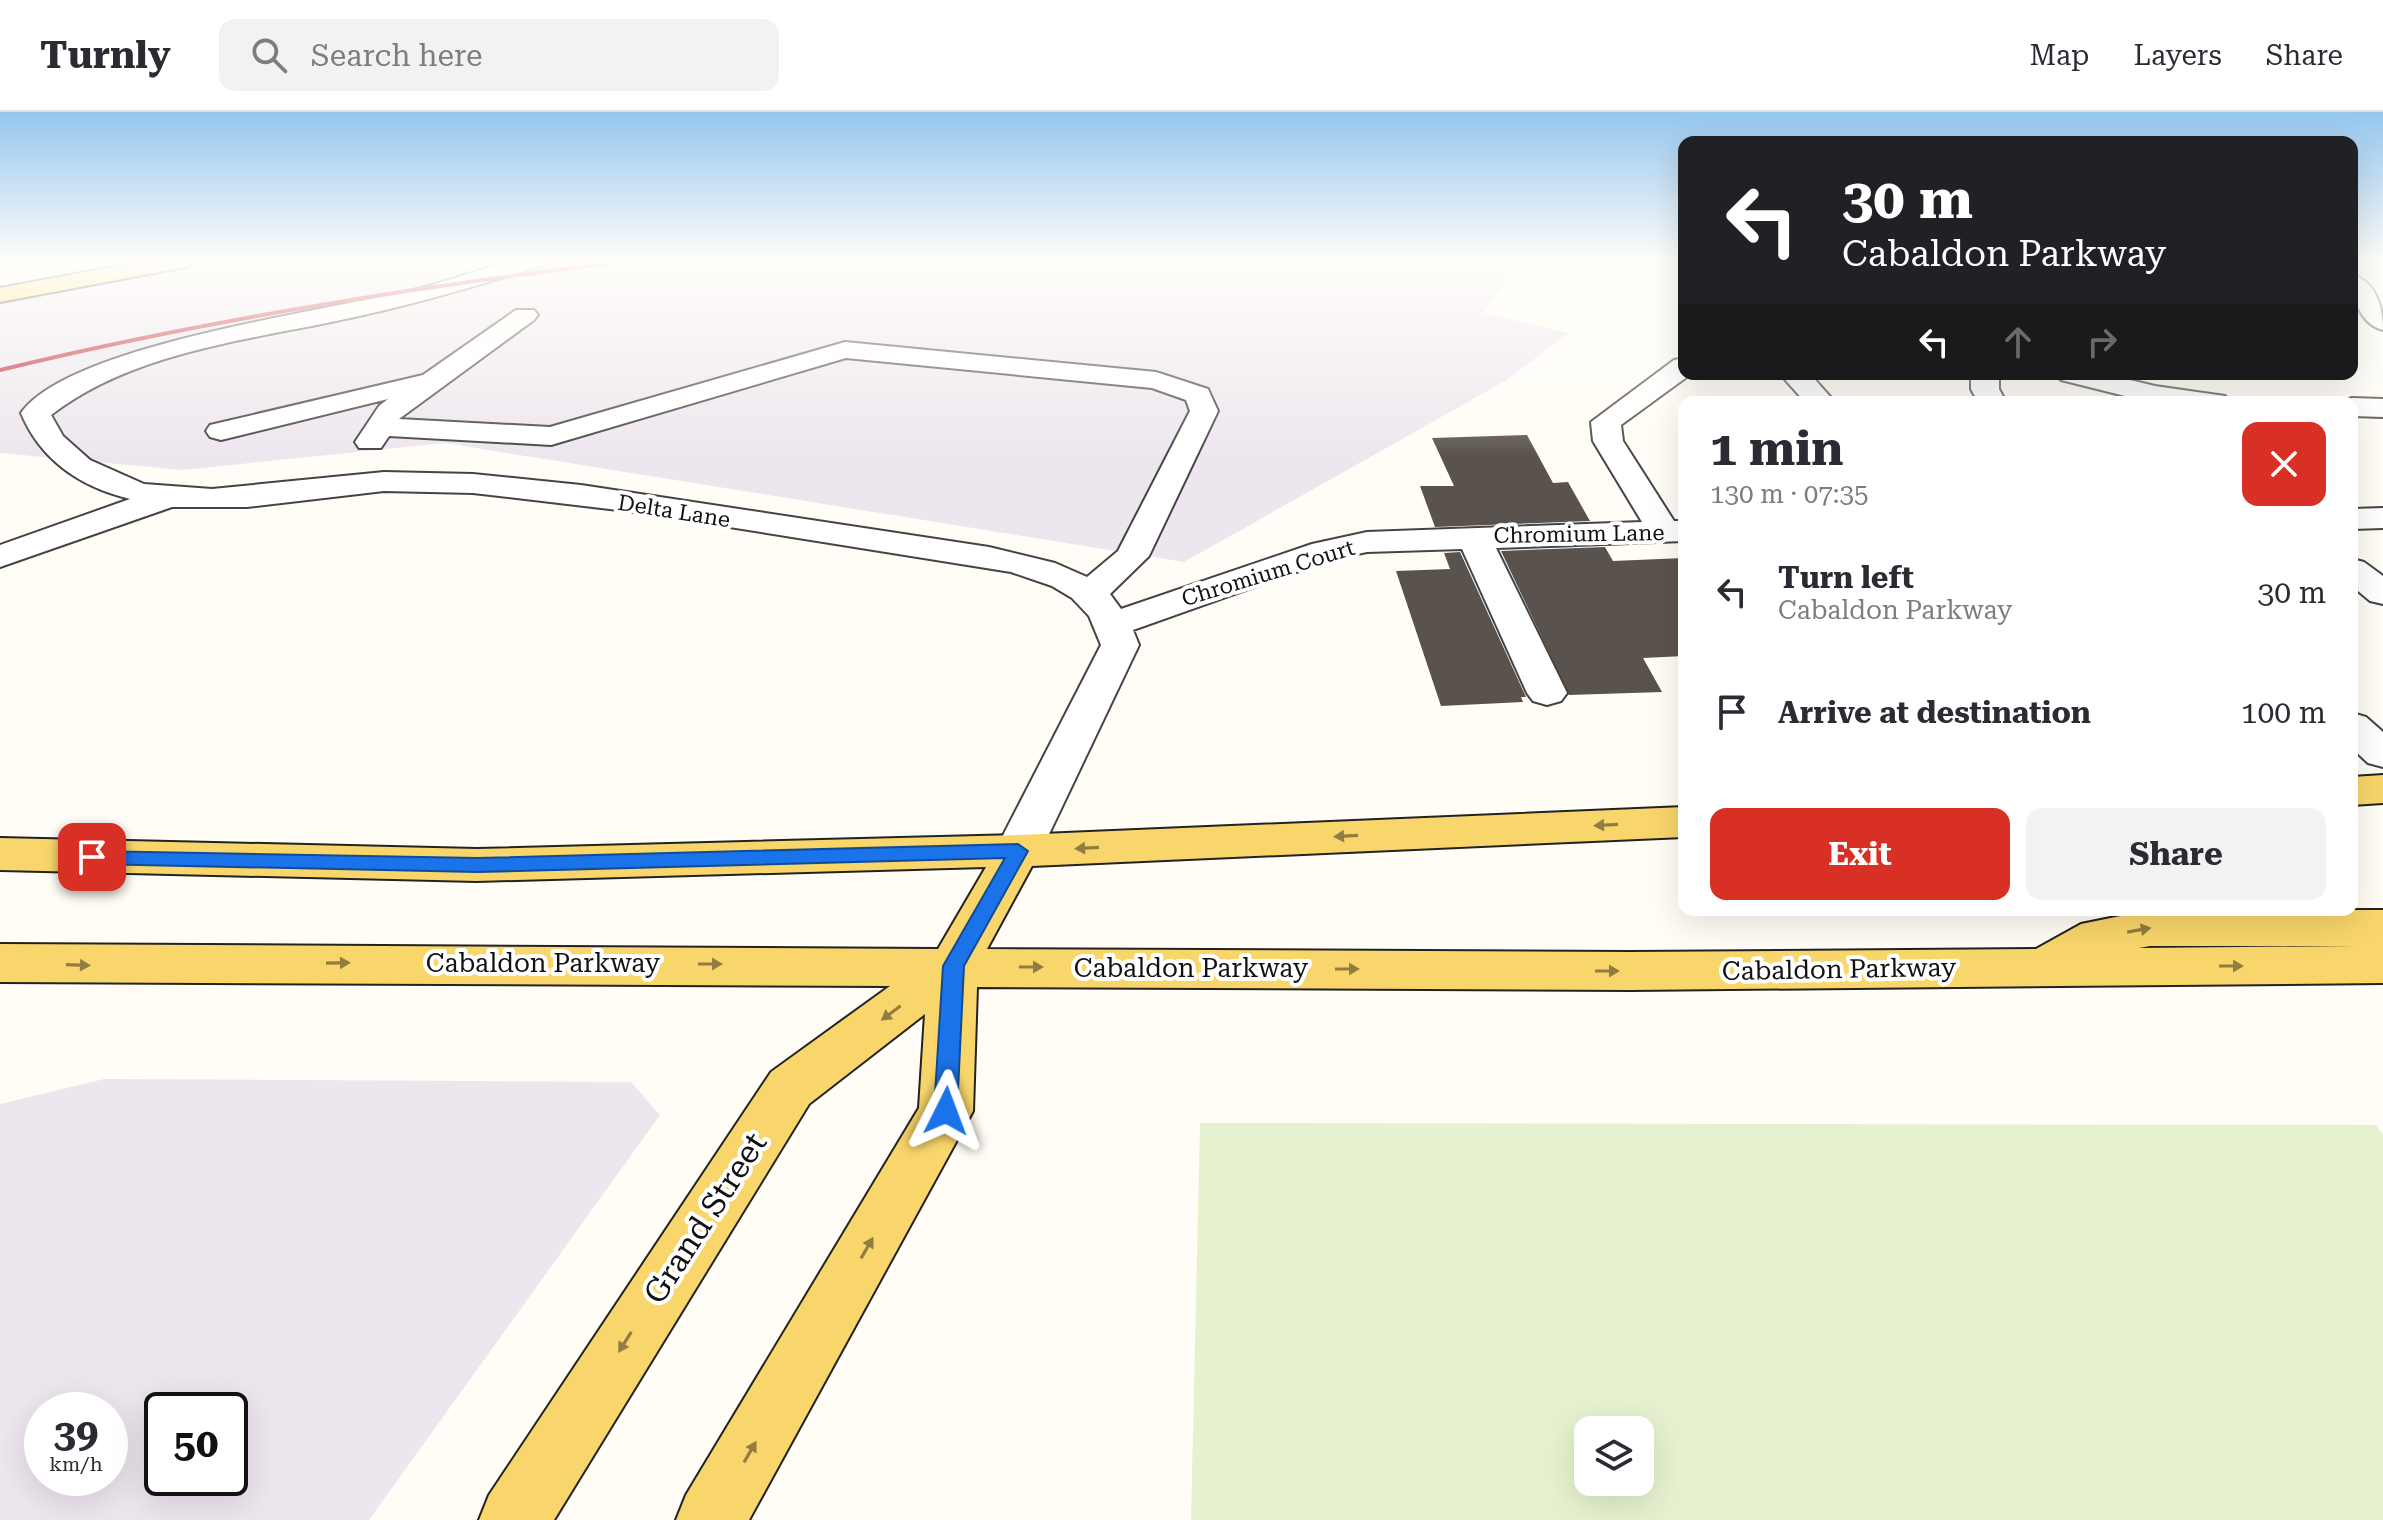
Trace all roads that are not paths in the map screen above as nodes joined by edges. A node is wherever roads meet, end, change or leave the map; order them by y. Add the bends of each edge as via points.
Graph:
1 (289, 326) edge
2 (510, 326) edge
3 (1678, 370) edge
4 (435, 380) junction
5 (1800, 380) edge
6 (2093, 380) edge
7 (2215, 380) edge
8 (1815, 396) edge
9 (2152, 396) edge
10 (2232, 396) edge
11 (2358, 407) edge
12 (2383, 408) edge
13 (379, 427) junction
14 (221, 431) dead end
15 (344, 485) junction
16 (168, 497) junction
17 (2383, 518) edge
18 (2358, 519) edge
19 (1674, 531) edge
20 (1473, 536) junction
21 (0, 557) edge
22 (2358, 574) edge
23 (2383, 593) edge
24 (1088, 595) junction
25 (1114, 624) junction
26 (1547, 693) dead end
27 (2358, 731) edge
28 (2383, 754) edge
29 (2383, 789) edge
30 (2358, 791) edge
31 (1678, 822) edge
32 (1018, 851) junction
33 (0, 854) edge
34 (2383, 928) edge
35 (0, 963) edge
36 (2383, 964) edge
37 (953, 966) junction
38 (2041, 967) junction
39 (514, 1520) edge
40 (711, 1520) edge

1 - 16 street, Delta Lane via 147,357 87,377 36,413 45,434 90,474
2 - 4 street
3 - 19 street via 1606,422 1608,441
4 - 13 street via 389,412
4 - 14 street
5 - 8 street
6 - 9 street
7 - 10 street
11 - 12 street
13 - 15 street
13 - 24 street via 551,436 845,350 1156,380 1198,395 1204,411 1132,556
15 - 16 street, Delta Lane via 230,500
15 - 24 street, Delta Lane via 416,481 524,488 969,556 1063,579
16 - 21 street
17 - 18 street
19 - 20 street, Chromium Lane
20 - 25 street, Chromium Court via 1367,542 1324,551
20 - 26 street
22 - 23 street
24 - 25 street, Delta Lane via 1106,609
25 - 32 street via 1120,645
27 - 28 street
29 - 30 main road
31 -> 32 main road
32 - 33 main road via 477,865
32 - 37 main road, Grand Street
38 -> 34 main road via 2098,937 2150,928
35 -> 37 main road, Cabaldon Parkway
38 -> 36 main road, Cabaldon Parkway
37 -> 38 main road, Cabaldon Parkway via 1631,971
37 -> 39 main road, Grand Street via 790,1088
40 -> 37 main road, Grand Street via 946,1111

